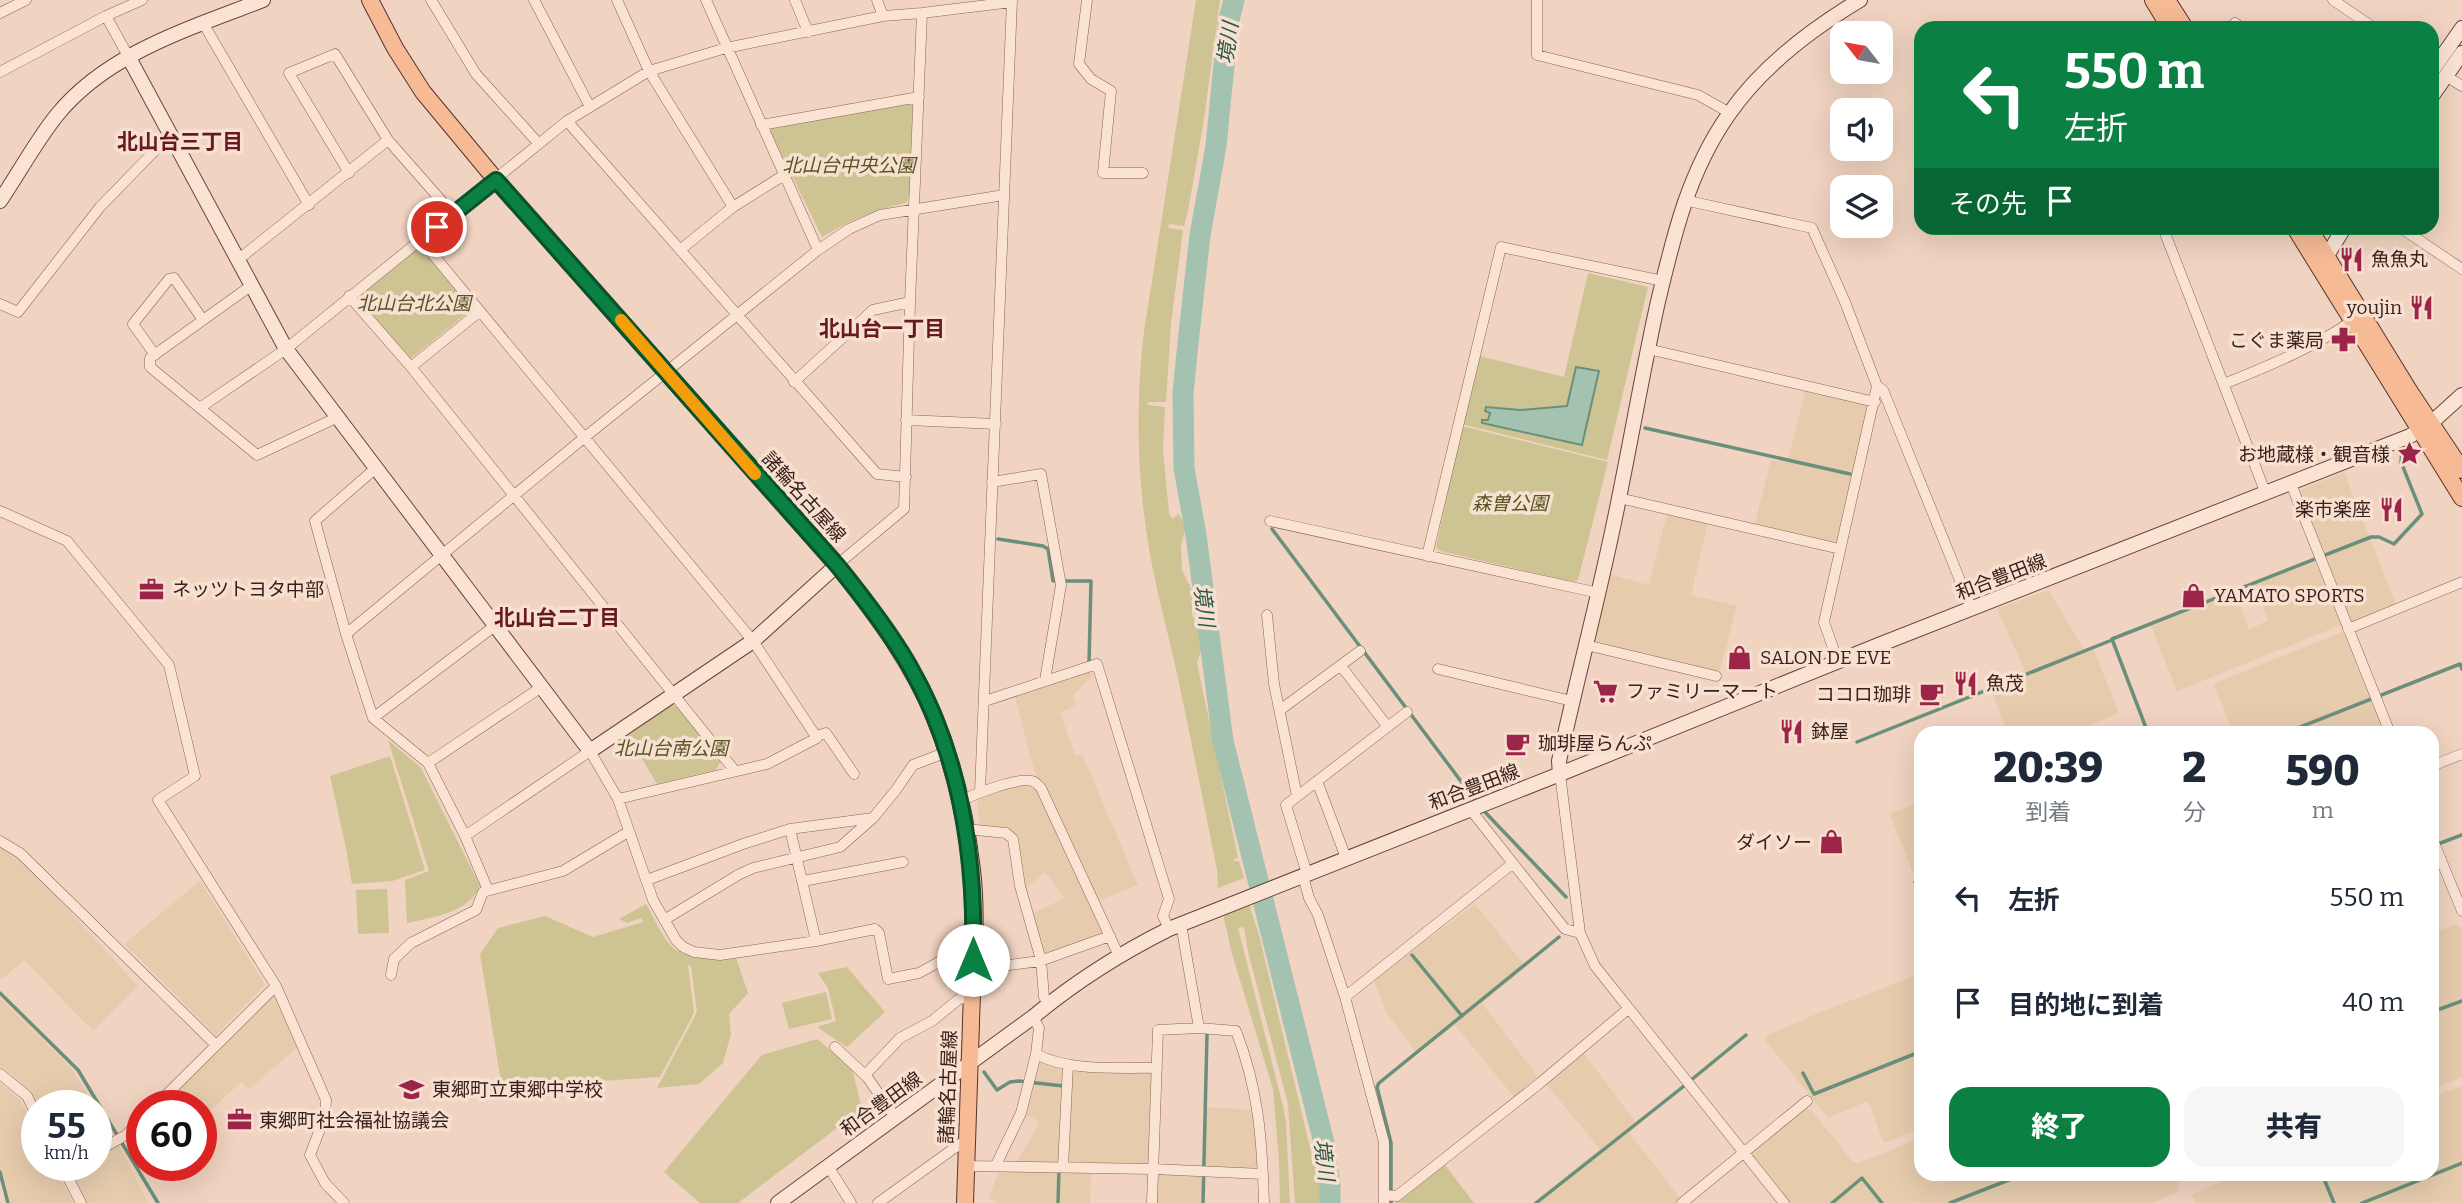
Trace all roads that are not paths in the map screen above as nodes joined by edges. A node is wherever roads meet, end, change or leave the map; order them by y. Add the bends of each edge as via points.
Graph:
1 (26, 0) edge
2 (142, 0) edge
3 (262, 0) edge
4 (370, 0) edge
5 (431, 0) edge
6 (534, 0) edge
7 (617, 0) edge
8 (706, 0) edge
9 (795, 0) edge
10 (877, 0) edge
11 (1087, 0) edge
12 (1537, 0) edge
13 (2153, 0) edge
14 (2167, 0) edge
15 (2333, 0) edge
16 (1012, 1) edge
17 (1855, 1) edge
18 (0, 13) edge
19 (922, 13) junction
20 (106, 16) junction
21 (883, 16) junction
22 (2166, 21) edge
23 (2180, 21) edge
24 (2364, 21) edge
25 (203, 23) junction
26 (2462, 28) edge
27 (808, 32) junction
28 (726, 48) junction
29 (2462, 53) edge
30 (128, 56) junction
31 (2439, 67) edge
32 (2439, 69) edge
33 (649, 71) junction
34 (2439, 71) edge
35 (0, 72) edge
36 (2462, 86) edge
37 (919, 97) junction
38 (590, 107) junction
39 (1730, 113) junction
40 (567, 121) junction
41 (761, 125) junction
42 (170, 135) junction
43 (388, 141) junction
44 (539, 144) junction
45 (348, 173) junction
46 (1143, 173) dead end
47 (784, 175) junction
48 (496, 180) junction
49 (1004, 195) junction
50 (1684, 200) junction
51 (0, 201) edge
52 (309, 205) junction
53 (733, 207) junction
54 (915, 209) junction
55 (453, 214) junction
56 (2166, 235) edge
57 (2340, 235) edge
58 (2411, 235) edge
59 (2315, 236) edge
60 (421, 240) junction
61 (680, 250) junction
62 (818, 250) junction
63 (239, 260) junction
64 (2324, 261) junction
65 (2462, 269) edge
66 (1663, 281) junction
67 (251, 285) junction
68 (349, 296) junction
69 (910, 302) junction
70 (0, 304) edge
71 (479, 312) junction
72 (737, 316) junction
73 (203, 320) junction
74 (2352, 321) junction
75 (286, 349) junction
76 (1648, 349) junction
77 (155, 355) junction
78 (411, 367) junction
79 (667, 373) junction
80 (794, 382) junction
81 (2224, 384) junction
82 (1877, 386) junction
83 (2462, 395) edge
84 (1875, 402) junction
85 (201, 407) junction
86 (338, 416) junction
87 (906, 419) junction
88 (996, 424) junction
89 (2426, 426) junction
90 (585, 437) junction
91 (377, 467) junction
92 (2462, 470) edge
93 (906, 477) junction
94 (992, 482) junction
95 (2291, 484) junction
96 (2266, 494) junction
97 (513, 496) junction
98 (1619, 498) junction
99 (2462, 498) edge
100 (0, 512) edge
101 (1270, 521) dead end
102 (1840, 549) junction
103 (442, 554) junction
104 (1427, 556) junction
105 (837, 565) junction
106 (2462, 582) edge
107 (1599, 593) junction
108 (1972, 610) junction
109 (1267, 615) dead end
110 (496, 625) junction
111 (2348, 629) junction
112 (346, 634) junction
113 (753, 641) junction
114 (1586, 645) junction
115 (1360, 651) dead end
116 (1838, 662) junction
117 (1341, 666) junction
118 (1438, 669) dead end
119 (1716, 676) dead end
120 (1045, 680) junction
121 (543, 687) junction
122 (674, 695) junction
123 (985, 701) junction
124 (1572, 701) junction
125 (1280, 709) junction
126 (1407, 712) dead end
127 (373, 718) junction
128 (2387, 726) edge
129 (1388, 727) junction
130 (816, 736) junction
131 (590, 751) junction
132 (947, 752) junction
133 (2462, 754) edge
134 (428, 763) junction
135 (2439, 763) edge
136 (735, 771) junction
137 (854, 774) dead end
138 (1560, 774) junction
139 (1317, 781) junction
140 (980, 792) junction
141 (1297, 796) junction
142 (618, 799) junction
143 (961, 801) junction
144 (1470, 809) junction
145 (873, 818) junction
146 (790, 829) junction
147 (966, 829) junction
148 (628, 832) junction
149 (465, 836) junction
150 (0, 841) edge
151 (2439, 855) edge
152 (797, 858) junction
153 (1346, 858) junction
154 (904, 862) dead end
155 (1512, 863) junction
156 (1303, 875) junction
157 (647, 880) junction
158 (803, 881) junction
159 (488, 890) junction
160 (2462, 911) edge
161 (664, 920) junction
162 (1175, 926) junction
163 (1580, 933) junction
164 (1110, 936) junction
165 (816, 941) junction
166 (973, 943) junction
167 (1118, 954) junction
168 (1041, 960) junction
169 (391, 975) dead end
170 (972, 978) junction
171 (276, 986) junction
172 (972, 997) junction
173 (1345, 998) junction
174 (1049, 1004) junction
175 (1628, 1009) junction
176 (1033, 1017) junction
177 (1199, 1028) junction
178 (216, 1045) junction
179 (835, 1047) dead end
180 (1036, 1054) junction
181 (970, 1063) junction
182 (1068, 1065) junction
183 (1157, 1068) junction
184 (0, 1074) edge
185 (865, 1075) junction
186 (171, 1090) edge
187 (21, 1091) edge
188 (1807, 1101) dead end
189 (895, 1117) junction
190 (967, 1139) junction
191 (1744, 1153) junction
192 (996, 1165) junction
193 (966, 1166) junction
194 (828, 1167) junction
195 (1063, 1167) junction
196 (1153, 1169) junction
197 (1263, 1174) junction
198 (70, 1181) edge
199 (1384, 1199) edge
200 (81, 1203) edge
201 (344, 1203) edge
202 (778, 1203) edge
203 (851, 1203) edge
204 (878, 1203) edge
205 (965, 1203) edge
206 (1152, 1203) edge
207 (1264, 1203) edge
208 (1682, 1203) edge
209 (1784, 1203) edge

1 - 18 street
2 - 20 street
3 - 25 street
4 - 48 main road, 諸輪名古屋線 via 423,92
5 - 44 street via 476,74
6 - 38 street
7 - 33 street
8 - 28 street
9 - 27 street
10 - 21 street
11 - 46 street via 1079,64 1091,79 1111,91 1103,173
12 - 39 street via 1537,55 1698,95
13 - 22 main road
14 - 23 main road
15 - 24 street
16 - 19 street
16 - 49 street
17 - 39 street via 1780,57
19 - 21 street
19 - 37 street
20 - 30 street
20 - 35 street
21 - 27 street
25 - 30 street
25 - 52 street
26 - 31 street
27 - 28 street
28 - 33 street
28 - 41 street
29 - 32 street
30 - 42 street
30 - 51 street via 58,114
33 - 38 street
33 - 53 street
34 - 36 street
37 - 41 street
37 - 54 street
38 - 40 street
39 - 50 street
40 - 44 street
40 - 61 street
41 - 47 street
42 - 63 street
42 - 70 street via 100,207 18,312
43 - 45 street
43 - 45 street via 335,54 289,74
43 - 55 street
44 - 48 street
45 - 52 street
47 - 53 street
47 - 62 street
48 - 55 street
48 - 79 main road, 諸輪名古屋線
49 - 54 street
49 - 88 street
50 - 66 street
50 - 82 street via 1812,228
52 - 63 street
53 - 61 street
54 - 62 street via 880,215
54 - 69 street
55 - 60 street
56 - 81 street
57 - 64 street
58 - 65 street
59 - 64 main road
60 - 68 street
60 - 71 street
61 - 72 street
62 - 72 street
63 - 67 street
64 - 74 main road
64 - 89 main road
66 - 76 street
66 - 104 street via 1500,247
67 - 73 street
67 - 75 street
68 - 75 street
68 - 78 street
69 - 80 street via 873,310
69 - 87 street
71 - 78 street
71 - 90 street
72 - 79 street
72 - 80 street
73 - 77 street
73 - 77 street via 174,278 169,279 133,324
74 - 81 street
74 - 89 main road
75 - 85 street
75 - 86 street
76 - 84 street
76 - 98 street
77 - 85 street via 150,367
78 - 97 street
79 - 90 street
79 - 105 main road, 諸輪名古屋線
80 - 93 street via 877,474
81 - 96 street
82 - 84 street
82 - 108 street via 1883,390
83 - 89 street, 和合豊田線
84 - 102 street
85 - 86 street via 257,455
86 - 91 street
87 - 88 street
87 - 93 street
88 - 94 street
89 - 92 main road
89 - 95 street, 和合豊田線
89 - 99 main road
90 - 97 street
90 - 113 street
91 - 103 street
91 - 112 street via 315,521
93 - 105 street via 904,509
94 - 120 street via 1041,474 1061,585
94 - 123 street
95 - 96 street, 和合豊田線
95 - 111 street
96 - 108 street, 和合豊田線
97 - 103 street
97 - 122 street
98 - 102 street
98 - 107 street
100 - 171 street via 67,541 169,665 195,776 158,800
101 - 104 street
102 - 116 street via 1824,622
103 - 110 street
103 - 112 street
104 - 107 street
105 - 113 street
105 - 132 main road, 諸輪名古屋線 via 910,666
106 - 111 street
107 - 114 street
108 - 116 street, 和合豊田線
109 - 125 street
110 - 121 street
110 - 127 street
111 - 128 street
112 - 127 street
113 - 122 street
113 - 130 street
114 - 119 street
114 - 124 street
115 - 117 street
116 - 138 street, 和合豊田線
117 - 125 street
117 - 129 street
118 - 124 street
120 - 123 street
120 - 162 street via 1097,664 1169,899 1163,916
121 - 131 street
121 - 134 street
122 - 131 street
122 - 136 street
123 - 140 street
124 - 138 street
125 - 141 street
126 - 129 street
127 - 134 street
129 - 139 street
130 - 136 street via 767,764
130 - 137 street via 826,733
131 - 142 street
131 - 149 street
132 - 143 main road, 諸輪名古屋線
132 - 145 street via 912,765
133 - 135 street
134 - 149 street
136 - 142 street
138 - 144 street, 和合豊田線
138 - 163 street
139 - 141 street
139 - 153 street
140 - 143 street
140 - 164 street via 1025,781 1041,788
141 - 156 street via 1286,805
142 - 148 street
143 - 147 main road, 諸輪名古屋線
144 - 153 street, 和合豊田線
144 - 155 street
145 - 146 street
145 - 152 street via 840,847
146 - 152 street
146 - 157 street
147 - 166 main road, 諸輪名古屋線
147 - 168 street via 1013,839 1020,886
148 - 157 street
148 - 159 street via 563,871
149 - 159 street
150 - 178 street via 20,853
151 - 160 street
152 - 158 street
152 - 161 street via 753,868
153 - 156 street, 和合豊田線
154 - 158 street
155 - 163 street via 1565,929
155 - 173 street
156 - 162 street, 和合豊田線
156 - 173 street
157 - 161 street
158 - 165 street
159 - 169 street via 476,910 411,943 394,959
161 - 165 street via 676,940 694,952 719,955
162 - 167 street, 和合豊田線
162 - 177 street
163 - 175 street via 1594,966
164 - 167 street
164 - 168 street
165 - 166 street via 875,929 888,979 919,973
166 - 170 main road, 諸輪名古屋線
167 - 174 street, 和合豊田線
168 - 170 street via 994,967
168 - 174 street via 1044,997
170 - 172 main road, 諸輪名古屋線
171 - 178 street
171 - 201 street via 327,1100 326,1116 310,1155 325,1183
172 - 181 main road, 諸輪名古屋線
172 - 185 street via 959,999 900,1038
173 - 199 street via 1384,1142
174 - 176 street, 和合豊田線
175 - 191 street
175 - 199 street via 1397,1196
176 - 180 street via 1039,1028
176 - 181 street, 和合豊田線
177 - 183 street via 1158,1030
177 - 197 street via 1236,1031 1258,1101
178 - 186 street
179 - 185 street
180 - 182 street
180 - 192 street via 1021,1113
181 - 189 street, 和合豊田線
181 - 190 main road, 諸輪名古屋線
182 - 183 street
182 - 195 street
183 - 196 street
184 - 187 street
185 - 189 street
188 - 191 street
189 - 194 street, 和合豊田線
190 - 193 main road, 諸輪名古屋線
190 - 204 street
191 - 208 street
191 - 209 street
192 - 193 street
192 - 195 street
193 - 205 main road, 諸輪名古屋線
194 - 202 street, 和合豊田線
194 - 203 street
195 - 196 street
196 - 197 street
196 - 206 street
197 - 207 street
198 - 200 street

